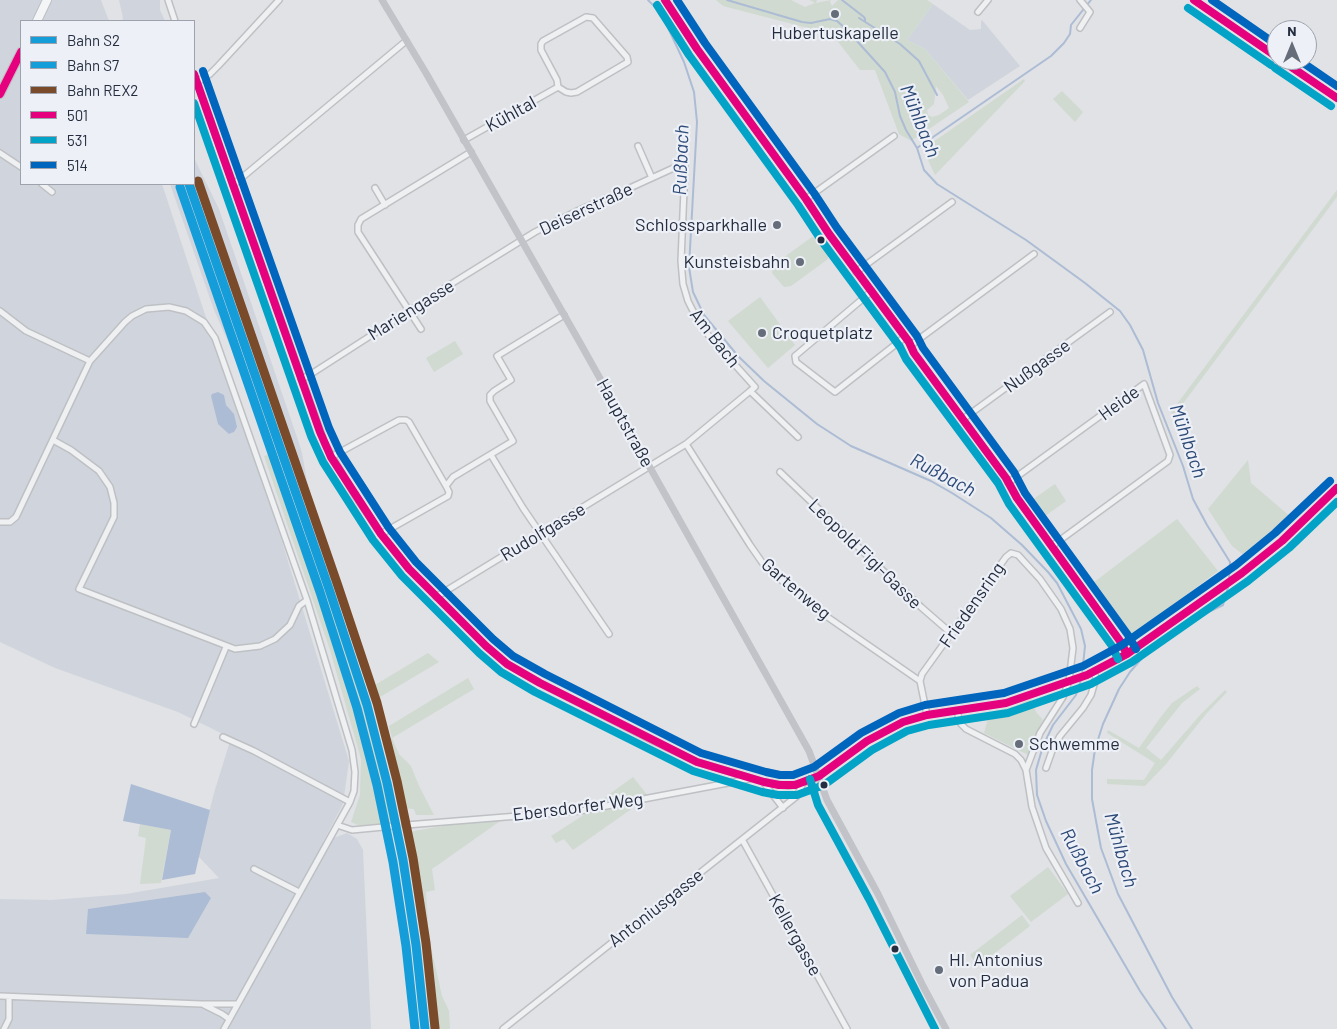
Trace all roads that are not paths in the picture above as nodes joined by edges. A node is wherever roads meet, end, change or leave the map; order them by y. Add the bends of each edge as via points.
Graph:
1 (47, 0) edge
2 (168, 0) edge
3 (279, 0) edge
4 (382, 0) edge
5 (665, 0) edge
6 (988, 0) edge
7 (1194, 0) edge
8 (1081, 1) edge
9 (978, 12) dead end
10 (37, 20) edge
11 (175, 20) edge
12 (1080, 28) dead end
13 (406, 40) junction
14 (1267, 50) edge
15 (20, 54) edge
16 (1296, 70) edge
17 (195, 77) edge
18 (197, 82) junction
19 (558, 87) junction
20 (0, 94) edge
21 (1337, 98) edge
22 (894, 136) dead end
23 (464, 140) junction
24 (638, 146) dead end
25 (471, 152) junction
26 (0, 153) edge
27 (20, 166) edge
28 (685, 166) joint
29 (652, 178) junction
30 (43, 185) edge
31 (233, 185) junction
32 (375, 188) dead end
33 (52, 192) dead end
34 (806, 198) junction
35 (952, 202) dead end
36 (385, 205) junction
37 (522, 240) junction
38 (1034, 254) dead end
39 (856, 272) junction
40 (872, 292) junction
41 (0, 311) edge
42 (409, 311) junction
43 (1110, 312) dead end
44 (564, 315) junction
45 (421, 329) dead end
46 (905, 336) junction
47 (911, 345) junction
48 (90, 361) junction
49 (301, 379) junction
50 (752, 389) junction
51 (963, 419) junction
52 (798, 437) dead end
53 (53, 440) junction
54 (686, 444) junction
55 (491, 455) junction
56 (331, 456) junction
57 (649, 468) junction
58 (780, 472) dead end
59 (1008, 483) junction
60 (446, 486) junction
61 (1337, 488) edge
62 (0, 522) edge
63 (541, 533) junction
64 (381, 534) junction
65 (1052, 546) junction
66 (436, 597) junction
67 (307, 600) junction
68 (609, 634) dead end
69 (952, 634) junction
70 (226, 647) junction
71 (1127, 654) junction
72 (1094, 672) junction
73 (920, 680) junction
74 (1071, 680) junction
75 (957, 712) junction
76 (926, 715) junction
77 (194, 724) dead end
78 (223, 737) dead end
79 (1046, 768) dead end
80 (1026, 770) junction
81 (819, 776) junction
82 (749, 779) junction
83 (764, 782) junction
84 (803, 783) junction
85 (350, 802) junction
86 (783, 808) junction
87 (337, 825) junction
88 (406, 825) tunnel mouth
89 (394, 826) tunnel mouth
90 (743, 841) junction
91 (254, 869) dead end
92 (299, 892) junction
93 (1078, 904) dead end
94 (0, 996) edge
95 (9, 996) junction
96 (201, 1004) junction
97 (237, 1004) junction
98 (229, 1019) junction
99 (4, 1029) edge
100 (224, 1029) edge
101 (503, 1029) edge
102 (848, 1029) edge
103 (946, 1029) edge

1 - 10 main road
2 - 11 street
3 - 18 street via 210,74
4 - 13 main road, Hauptstraße
5 - 34 street
6 - 9 street
7 - 14 main road
8 - 12 street via 1090,12
13 - 23 main road, Hauptstraße
13 - 31 street
15 - 20 main road
16 - 21 main road
17 - 18 street
18 - 31 street
19 - 19 street via 566,92 577,92 630,62 593,18 586,17 542,41 541,50
19 - 23 street, Kühltal
22 - 34 street
23 - 25 main road, Hauptstraße
24 - 29 street, Deiserstraße
25 - 36 street
25 - 37 main road, Hauptstraße
26 - 27 street
28 - 29 street, Deiserstraße
28 - 50 street, Am Bach via 682,261 688,301 709,336
29 - 37 street, Deiserstraße
30 - 33 street
31 - 49 street
32 - 36 street
34 - 39 street
35 - 39 street
36 - 42 street via 361,219 358,232
37 - 42 street, Mariengasse
37 - 44 main road, Hauptstraße
38 - 47 street
39 - 40 street
40 - 46 street
40 - 46 street via 795,356 796,362 835,392
41 - 48 street via 26,331
42 - 45 street
42 - 49 street, Mariengasse
43 - 51 street, Nußgasse
44 - 55 street via 496,356 510,380 490,395 490,401 514,441
44 - 57 main road, Hauptstraße
46 - 47 street
47 - 51 street
48 - 53 street
48 - 67 street via 125,322 146,310 178,308 198,317 208,326 215,338
49 - 56 street
50 - 52 street, Am Bach
50 - 54 street, Rudolfgasse
51 - 59 street
53 - 62 street via 16,517 10,522
53 - 70 street via 99,471 110,487 114,503 114,517 79,589
54 - 57 street, Rudolfgasse
54 - 73 street, Gartenweg via 766,568 826,616
55 - 60 street via 453,477
55 - 63 street
56 - 60 street via 399,420 406,420
56 - 64 street
57 - 63 street, Rudolfgasse
57 - 81 main road, Hauptstraße via 809,751
58 - 69 street, Leopold Figl-Gasse
59 - 65 street
59 - 65 street, Heide via 1144,384 1170,455 1168,461
60 - 64 street via 448,496
61 - 71 main road via 1275,547
63 - 66 street, Rudolfgasse
63 - 68 street
64 - 66 street via 409,570
65 - 71 street
66 - 82 street via 486,646 517,670 697,762
67 - 70 street via 299,606 290,625 268,644 244,649
67 - 85 street via 352,750 355,782
69 - 73 street, Friedensring
69 - 74 street, Friedensring via 1009,553 1015,553 1040,579 1066,619 1073,648
70 - 77 street
71 - 72 main road
72 - 74 main road
72 - 79 street via 1096,678 1091,695 1060,736
73 - 76 street
74 - 75 main road via 1006,703
74 - 80 street via 1040,733
75 - 76 main road
75 - 80 street via 966,729 1014,754
76 - 81 main road via 878,734
78 - 85 street
80 - 93 street via 1032,807 1046,848
81 - 84 street
81 - 103 main road, Hauptstraße via 827,800
82 - 83 street
82 - 88 street, Ebersdorfer Weg via 580,811
83 - 84 street via 788,786
83 - 86 street
84 - 86 street, Antoniusgasse via 797,796
85 - 87 street
86 - 90 street, Antoniusgasse
87 - 89 street via 352,830
87 - 92 street
90 - 101 street, Antoniusgasse
90 - 102 street, Kellergasse
91 - 92 street
92 - 97 street
94 - 95 street
95 - 96 street
95 - 99 street
96 - 97 street
96 - 98 street
97 - 98 street
98 - 100 street

